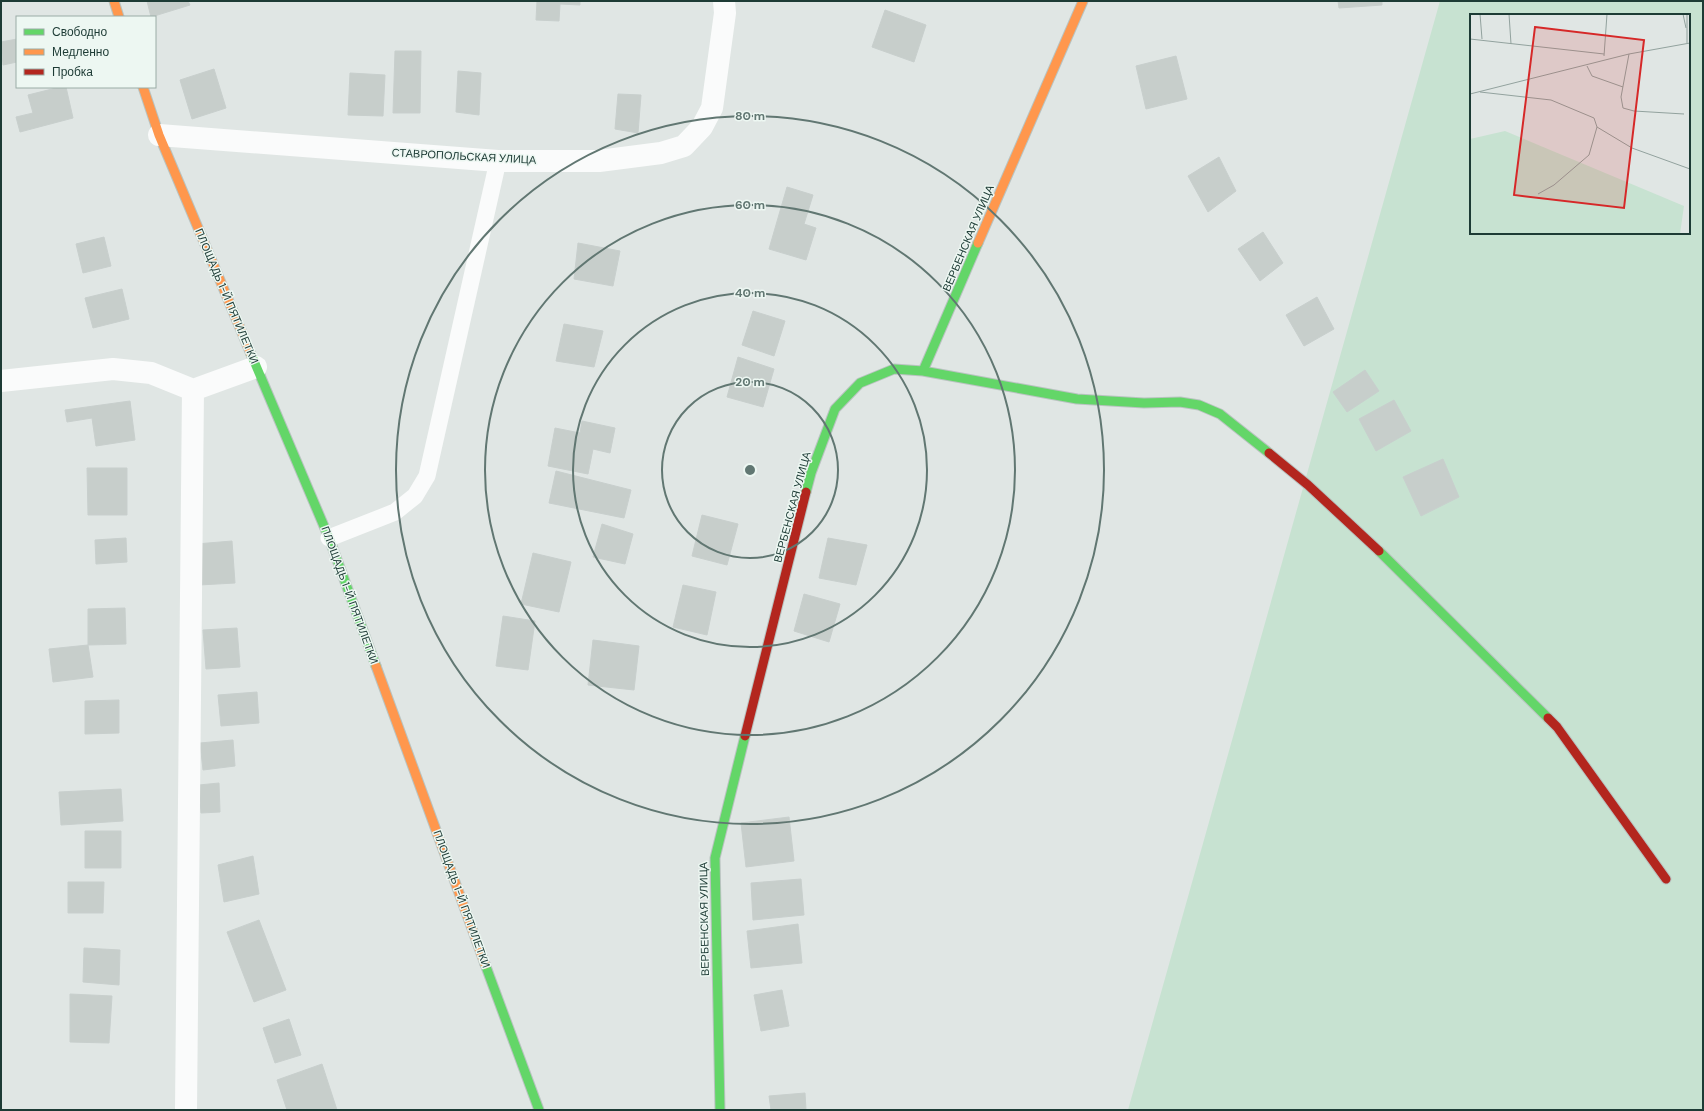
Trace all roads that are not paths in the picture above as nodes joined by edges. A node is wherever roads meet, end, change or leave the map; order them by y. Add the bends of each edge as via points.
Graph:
1 (114, 1) edge
2 (724, 1) edge
3 (1083, 1) edge
4 (119, 16) edge
5 (143, 88) edge
6 (159, 135) junction
7 (498, 161) junction
8 (256, 367) junction
9 (923, 371) junction
10 (1, 381) edge
11 (193, 390) junction
12 (329, 538) junction
13 (1666, 879) dead end
14 (186, 1110) edge
15 (540, 1110) edge
16 (720, 1110) edge

1 - 4 street
2 - 7 street, СТАВРОПОЛЬСКАЯ УЛИЦА via 725,13 712,108 702,127 684,146 661,153 599,161
3 - 9 street, ВЕРБЕНСКАЯ УЛИЦА
5 - 6 street, ПЛОЩАДЬ 1-Й ПЯТИЛЕТКИ
6 - 7 street, СТАВРОПОЛЬСКАЯ УЛИЦА
6 - 8 street, ПЛОЩАДЬ 1-Й ПЯТИЛЕТКИ
7 - 12 lane via 427,476 415,496 395,512
8 - 11 street
8 - 12 street, ПЛОЩАДЬ 1-Й ПЯТИЛЕТКИ
9 - 13 street via 1077,399 1180,402 1220,414 1308,485 1391,562 1557,726
9 - 16 street, ВЕРБЕНСКАЯ УЛИЦА via 894,369 860,383 835,409 812,473 715,858
10 - 11 street via 113,369 151,374
11 - 14 street
12 - 15 street, ПЛОЩАДЬ 1-Й ПЯТИЛЕТКИ

